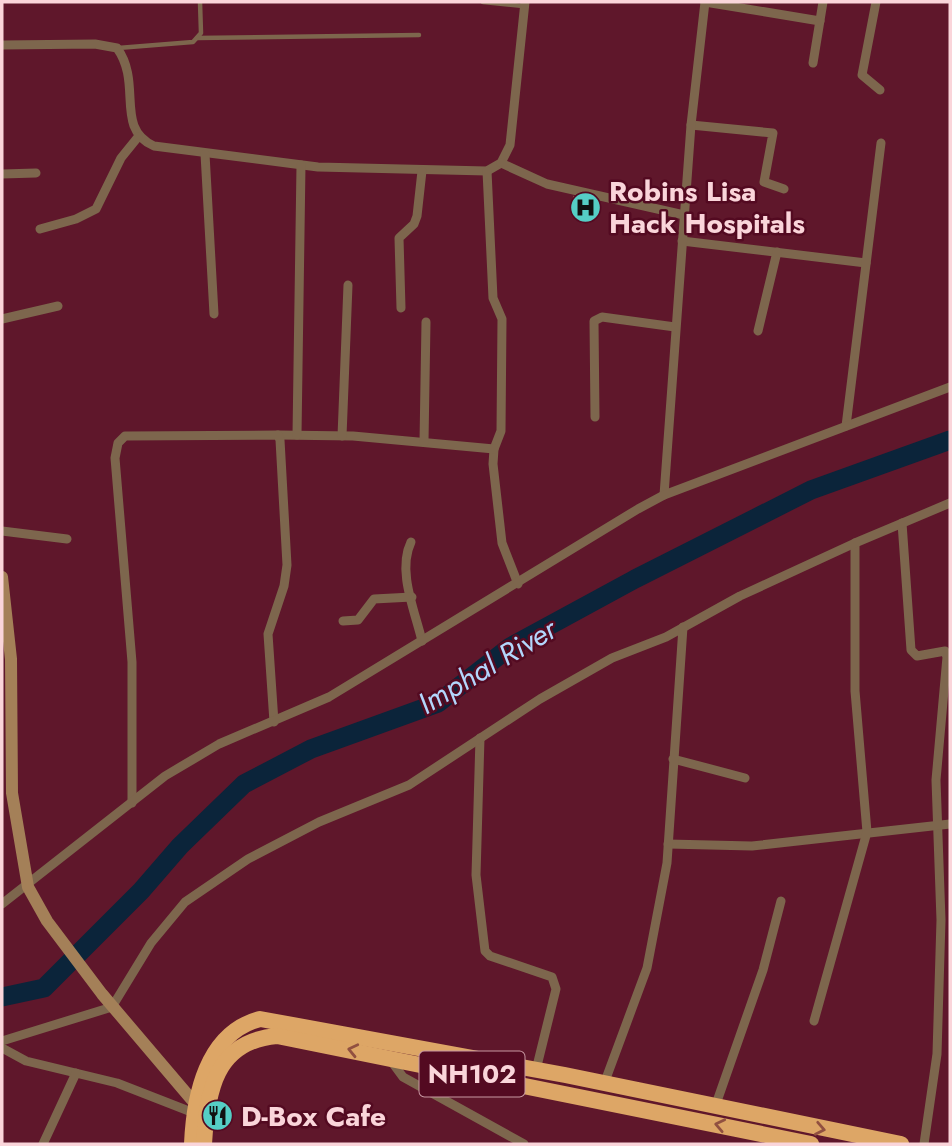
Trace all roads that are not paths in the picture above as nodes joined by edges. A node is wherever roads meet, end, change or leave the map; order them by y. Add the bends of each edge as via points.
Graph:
1 (200, 2) edge
2 (483, 2) edge
3 (705, 2) edge
4 (823, 2) edge
5 (876, 2) edge
6 (525, 4) edge
7 (820, 21) junction
8 (419, 35) dead end
9 (197, 38) junction
10 (2, 46) edge
11 (117, 48) junction
12 (813, 63) dead end
13 (880, 90) dead end
14 (691, 125) junction
15 (138, 137) junction
16 (881, 143) dead end
17 (205, 154) junction
18 (500, 163) junction
19 (300, 165) junction
20 (422, 171) junction
21 (487, 171) junction
22 (36, 173) dead end
23 (2, 174) edge
24 (784, 189) dead end
25 (684, 215) junction
26 (40, 229) dead end
27 (682, 241) junction
28 (777, 252) junction
29 (866, 263) junction
30 (348, 285) dead end
31 (58, 306) dead end
32 (401, 308) dead end
33 (214, 314) dead end
34 (2, 318) edge
35 (426, 322) dead end
36 (675, 327) junction
37 (758, 331) dead end
38 (950, 387) edge
39 (595, 417) dead end
40 (846, 426) junction
41 (278, 435) junction
42 (296, 435) junction
43 (342, 436) junction
44 (425, 442) junction
45 (494, 449) junction
46 (664, 495) junction
47 (950, 503) edge
48 (902, 523) junction
49 (2, 531) edge
50 (67, 539) dead end
51 (411, 542) dead end
52 (855, 543) junction
53 (2, 577) edge
54 (518, 584) junction
55 (3, 594) edge
56 (412, 597) junction
57 (343, 621) dead end
58 (682, 627) junction
59 (422, 641) junction
60 (274, 722) junction
61 (480, 738) junction
62 (6, 755) edge
63 (673, 759) junction
64 (746, 778) dead end
65 (132, 803) junction
66 (950, 824) edge
67 (938, 825) junction
68 (867, 832) junction
69 (668, 844) junction
70 (28, 887) junction
71 (781, 901) dead end
72 (2, 904) edge
73 (945, 920) edge
74 (113, 1007) junction
75 (814, 1021) dead end
76 (2, 1041) edge
77 (2, 1048) edge
78 (386, 1050) junction
79 (536, 1070) junction
80 (76, 1073) junction
81 (604, 1084) junction
82 (715, 1107) junction
83 (198, 1111) junction
84 (43, 1144) edge
85 (192, 1144) edge
86 (204, 1144) edge
87 (524, 1144) edge
88 (811, 1144) edge
89 (901, 1144) edge
90 (924, 1144) edge

1 - 9 lane via 201,33
2 - 6 lane
3 - 7 street
3 - 14 street
4 - 7 street
5 - 13 street via 862,75
6 - 18 street via 512,136
7 - 12 street
8 - 9 lane
9 - 11 lane via 181,45
10 - 11 street via 95,44
11 - 15 street via 130,72 131,122
14 - 24 street via 773,132 764,182
14 - 25 street
15 - 17 street via 154,146
15 - 26 street via 121,158 96,209
16 - 29 street
17 - 19 street
17 - 33 street
18 - 21 street
18 - 25 street via 547,184
19 - 20 street
19 - 42 street
20 - 21 street
20 - 32 street via 417,216 399,238
21 - 45 street via 494,298 502,319 501,431
22 - 23 street
25 - 27 street
27 - 28 street
27 - 36 street
28 - 29 street
28 - 37 street
29 - 40 street
30 - 43 street
31 - 34 street
35 - 44 street
36 - 39 street via 602,317 594,321
36 - 46 street
38 - 40 street
40 - 46 street
41 - 42 street
41 - 60 street via 287,565 268,634
41 - 65 street via 130,435 118,443 117,497 132,662
42 - 43 street
43 - 44 street
44 - 45 street
45 - 54 street via 502,543
46 - 54 street
47 - 48 street
48 - 52 street
48 - 67 street via 911,650 917,656 945,651 947,657 936,755
49 - 50 street
51 - 56 street via 405,562
52 - 58 street
52 - 68 street via 855,691
53 - 55 street
54 - 59 street
55 - 62 street via 11,659
56 - 57 street via 374,599 358,620
56 - 59 street
58 - 61 street via 612,658
58 - 63 street
59 - 60 street via 330,697
60 - 65 street via 219,744 165,776
61 - 74 street via 409,785 319,822 208,884 185,902 151,943
61 - 79 street via 476,875 485,951 552,977 556,989
62 - 70 street
63 - 64 street
63 - 69 street
65 - 70 street
66 - 67 street
67 - 68 street
67 - 73 street
68 - 69 street via 752,846
68 - 75 street
69 - 81 street via 649,961
70 - 72 street
70 - 74 street via 47,921
71 - 82 street via 763,970
73 - 90 street via 937,1054
74 - 76 street
74 - 83 street
77 - 80 street via 26,1061
78 - 79 highway, NH102
78 - 83 highway, NH102 via 273,1019 250,1021 211,1060
78 - 87 street via 403,1077
88 -> 78 highway, NH102
79 - 81 highway, NH102
80 - 83 street
80 - 84 street
81 - 82 highway, NH102
82 -> 89 highway, NH102
83 - 85 highway, NH102
83 - 86 highway, NH102

